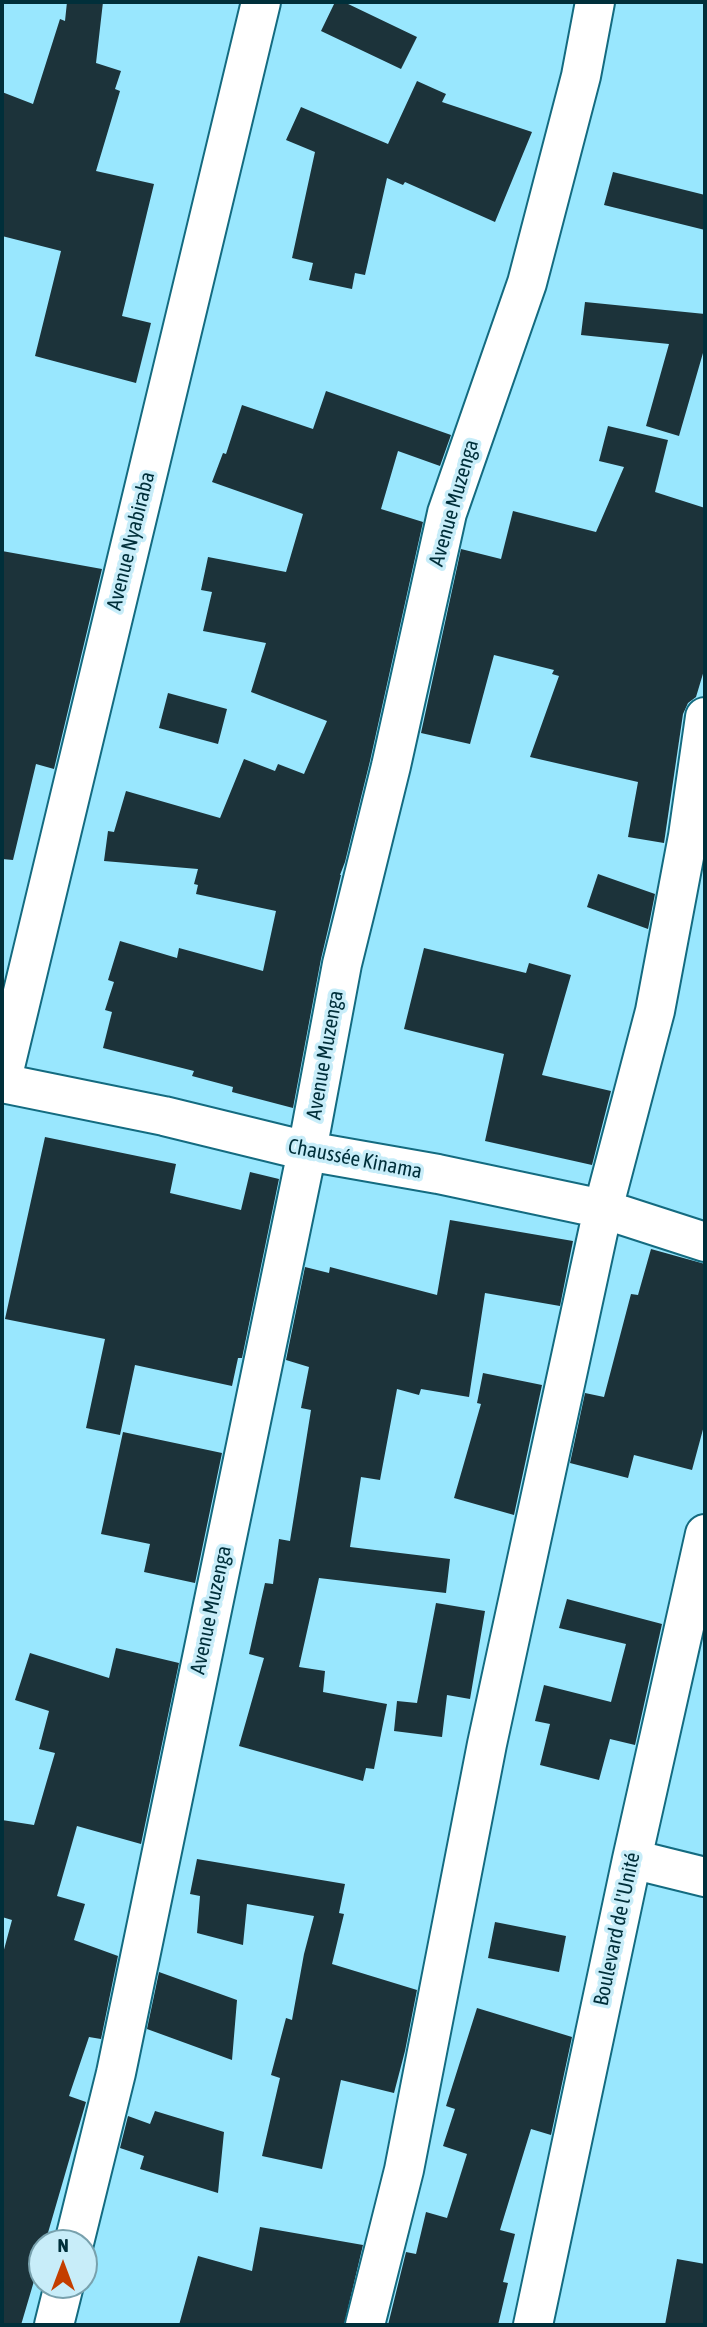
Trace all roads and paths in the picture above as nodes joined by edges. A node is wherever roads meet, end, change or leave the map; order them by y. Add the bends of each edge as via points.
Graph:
1 (261, 2) edge
2 (595, 2) edge
3 (705, 717) edge
4 (2, 1081) edge
5 (307, 1151) junction
6 (603, 1209) junction
7 (705, 1242) edge
8 (705, 1534) edge
9 (632, 1859) junction
10 (705, 1877) edge
11 (77, 2229) edge
12 (60, 2299) edge
13 (54, 2325) edge
14 (365, 2325) edge
15 (533, 2325) edge

1 - 4 street, Avenue Nyabiraba
2 - 5 street, Avenue Muzenga via 581,76 527,283 447,513 342,964
3 - 6 street via 655,1011
4 - 5 street, Chaussée Kinama
5 - 6 street, Chaussée Kinama
5 - 11 street, Avenue Muzenga via 116,2073
6 - 7 street, Chaussée Kinama
6 - 14 street via 487,1744 404,2170
8 - 9 street, Boulevard de l'Unité
9 - 10 street
9 - 15 street, Boulevard de l'Unité
12 - 13 street

